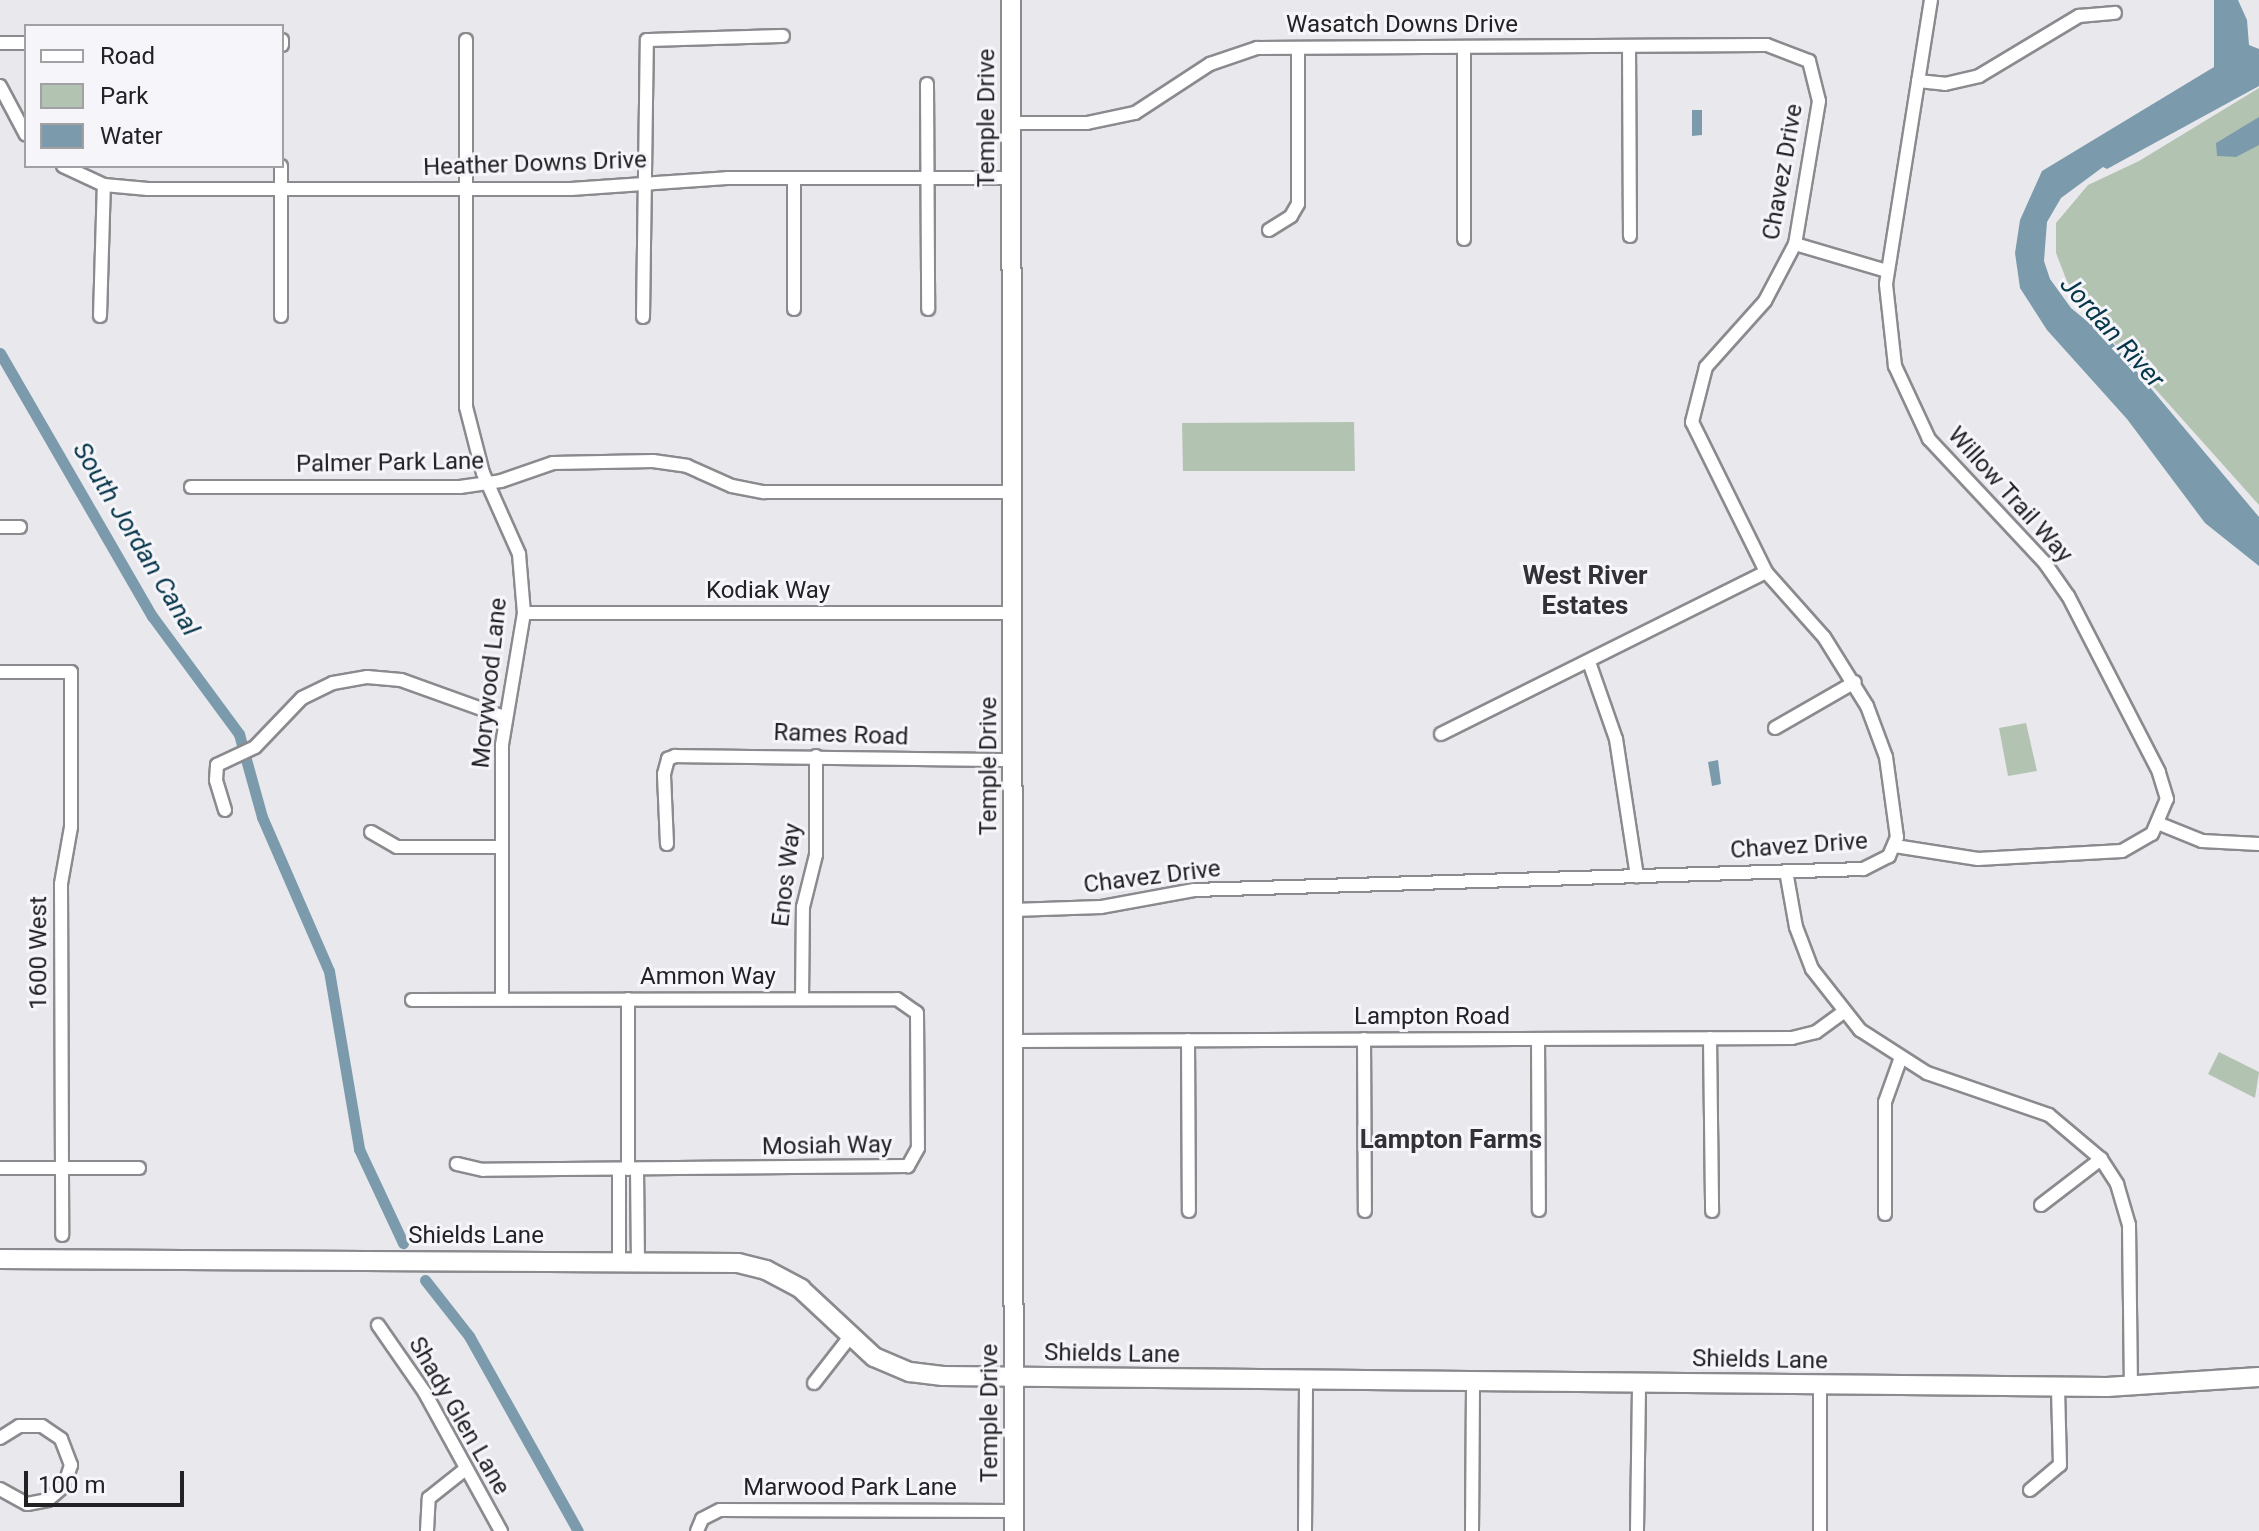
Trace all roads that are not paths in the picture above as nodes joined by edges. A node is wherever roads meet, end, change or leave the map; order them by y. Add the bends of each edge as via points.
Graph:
1 (1011, 0) edge
2 (1931, 0) edge
3 (2115, 13) dead end
4 (783, 36) dead end
5 (466, 40) dead end
6 (0, 43) edge
7 (24, 43) edge
8 (1629, 46) junction
9 (1464, 47) junction
10 (1298, 48) junction
11 (1809, 61) joint
12 (1918, 81) junction
13 (927, 84) dead end
14 (0, 86) edge
15 (1011, 123) junction
16 (24, 131) edge
17 (67, 168) edge
18 (281, 168) edge
19 (794, 178) junction
20 (928, 178) junction
21 (1012, 178) junction
22 (643, 183) junction
23 (104, 185) junction
24 (281, 189) junction
25 (466, 189) junction
26 (1269, 230) dead end
27 (1630, 236) dead end
28 (1464, 239) dead end
29 (1795, 244) junction
30 (1887, 271) junction
31 (794, 309) dead end
32 (928, 309) dead end
33 (100, 316) dead end
34 (281, 316) dead end
35 (643, 317) dead end
36 (488, 484) junction
37 (191, 487) dead end
38 (1012, 492) junction
39 (0, 527) edge
40 (20, 527) dead end
41 (1766, 572) junction
42 (524, 613) junction
43 (1013, 613) junction
44 (1589, 662) junction
45 (0, 672) edge
46 (1855, 682) junction
47 (504, 717) junction
48 (1775, 728) dead end
49 (1441, 734) dead end
50 (816, 756) junction
51 (1013, 760) junction
52 (225, 810) dead end
53 (2160, 824) junction
54 (371, 832) dead end
55 (667, 844) dead end
56 (2259, 844) edge
57 (1895, 846) junction
58 (501, 847) junction
59 (1786, 871) junction
60 (1637, 876) junction
61 (1013, 910) junction
62 (502, 999) junction
63 (628, 999) junction
64 (802, 999) junction
65 (412, 1000) dead end
66 (912, 1005) joint
67 (1842, 1013) junction
68 (1710, 1038) junction
69 (1364, 1039) junction
70 (1538, 1039) junction
71 (1188, 1040) junction
72 (1014, 1041) junction
73 (1900, 1060) junction
74 (2101, 1159) junction
75 (457, 1164) dead end
76 (0, 1168) edge
77 (62, 1168) junction
78 (139, 1168) dead end
79 (628, 1169) junction
80 (2041, 1205) dead end
81 (1539, 1210) dead end
82 (1189, 1211) dead end
83 (1365, 1211) dead end
84 (1712, 1211) dead end
85 (1885, 1214) dead end
86 (62, 1235) dead end
87 (0, 1259) edge
88 (628, 1260) junction
89 (378, 1325) dead end
90 (849, 1338) junction
91 (1014, 1377) junction
92 (2259, 1377) edge
93 (1306, 1380) junction
94 (1473, 1381) junction
95 (814, 1383) dead end
96 (1639, 1383) junction
97 (1820, 1385) junction
98 (2131, 1386) junction
99 (2058, 1387) junction
100 (0, 1438) edge
101 (463, 1471) junction
102 (0, 1489) edge
103 (2030, 1490) dead end
104 (16, 1502) junction
105 (0, 1503) edge
106 (1014, 1511) junction
107 (427, 1531) edge
108 (501, 1531) edge
109 (697, 1531) edge
110 (1014, 1531) edge
111 (1305, 1531) edge
112 (1472, 1531) edge
113 (1637, 1531) edge
114 (1820, 1531) edge

1 - 15 main road, Temple Drive
2 - 12 street, Willow Trail Way
3 - 12 street via 2079,16 1979,76 1945,84
4 - 22 street via 647,40
5 - 25 street, Morywood Lane
6 - 7 street
8 - 9 street, Wasatch Downs Drive
8 - 11 street, Wasatch Downs Drive via 1767,45
8 - 27 street
9 - 10 street, Wasatch Downs Drive
9 - 28 street
10 - 15 street, Wasatch Downs Drive via 1257,48 1225,56 1150,106 1119,117
10 - 26 street via 1298,204 1291,216
11 - 29 street, Chavez Drive via 1819,101
12 - 30 street, Willow Trail Way
13 - 20 street
14 - 16 street
15 - 21 main road, Temple Drive
17 - 23 street, Heather Downs Drive
18 - 24 street
19 - 20 street, Heather Downs Drive
19 - 22 street, Heather Downs Drive
19 - 31 street
20 - 21 street, Heather Downs Drive
20 - 32 street
21 - 38 main road, Temple Drive
22 - 25 street, Heather Downs Drive
22 - 35 street
23 - 24 street, Heather Downs Drive
23 - 33 street
24 - 25 street, Heather Downs Drive
24 - 34 street
25 - 36 street, Morywood Lane via 466,407
29 - 30 street
29 - 41 street, Chavez Drive via 1765,301 1706,367 1692,414 1696,435
30 - 53 street, Willow Trail Way via 1895,366 1919,424 2045,563 2068,596 2164,784 2167,799
36 - 37 street, Palmer Park Lane
36 - 38 street, Palmer Park Lane via 553,463 653,461 687,466 732,486 764,492
36 - 42 street, Morywood Lane via 519,554
38 - 43 main road, Temple Drive
39 - 40 street
41 - 44 street
41 - 46 street, Chavez Drive
42 - 43 street, Kodiak Way
42 - 47 street, Morywood Lane via 520,657
43 - 51 main road, Temple Drive
44 - 49 street
44 - 60 street via 1616,739
45 - 77 street, 1600 West via 71,672 71,827 61,884
46 - 48 street
46 - 57 street, Chavez Drive via 1886,757 1896,812
47 - 52 street via 401,680 350,679 302,698 245,753 222,761 215,773
47 - 58 street, Morywood Lane
50 - 51 street, Rames Road
50 - 55 street, Rames Road via 668,759
50 - 64 street, Enos Way via 816,855 803,907
51 - 61 main road, Temple Drive
53 - 56 street via 2202,841
53 - 57 street via 2143,842 2111,852 1978,859
54 - 58 street via 397,847
57 - 59 street, Chavez Drive via 1873,867
58 - 62 street, Morywood Lane
59 - 60 street, Chavez Drive
59 - 67 street via 1803,948
60 - 61 street, Chavez Drive via 1194,890 1101,907
61 - 72 main road, Temple Drive
62 - 63 street, Ammon Way
62 - 65 street, Ammon Way
63 - 64 street, Ammon Way
63 - 79 street
64 - 66 street, Ammon Way via 897,999
66 - 79 street, Mosiah Way via 918,1018 918,1148 908,1166
67 - 68 street, Lampton Road via 1804,1036
67 - 73 street
68 - 70 street, Lampton Road
68 - 84 street
69 - 70 street, Lampton Road
69 - 71 street, Lampton Road
69 - 83 street
70 - 81 street
71 - 72 street, Lampton Road
71 - 82 street
72 - 91 main road, Temple Drive
73 - 74 street via 2049,1115
73 - 85 street via 1885,1102
74 - 80 street
74 - 98 street via 2117,1184 2129,1225
75 - 79 street via 483,1170
76 - 77 street
77 - 78 street
77 - 86 street, 1600 West
79 - 88 street
79 - 88 street
87 - 88 main road, Shields Lane
88 - 90 main road, Shields Lane via 724,1261 766,1270 811,1298
89 - 101 street, Shady Glen Lane via 425,1393
90 - 91 main road, Shields Lane via 886,1363 923,1375
90 - 95 street
91 - 93 main road, Shields Lane
91 - 106 main road, Temple Drive
92 - 98 main road, Shields Lane
93 - 94 main road, Shields Lane
93 - 111 street
94 - 96 main road, Shields Lane
94 - 112 street
96 - 97 main road, Shields Lane
96 - 113 street
97 - 99 main road, Shields Lane
97 - 114 street
98 - 99 main road, Shields Lane
99 - 103 street via 2060,1465
100 - 104 street via 19,1426 42,1426 61,1439 69,1454 69,1476 57,1494 38,1504
101 - 107 street via 429,1498
101 - 108 street, Shady Glen Lane
102 - 104 street
104 - 105 street
106 - 109 street, Marwood Park Lane via 720,1510 702,1519
106 - 110 main road, Temple Drive

